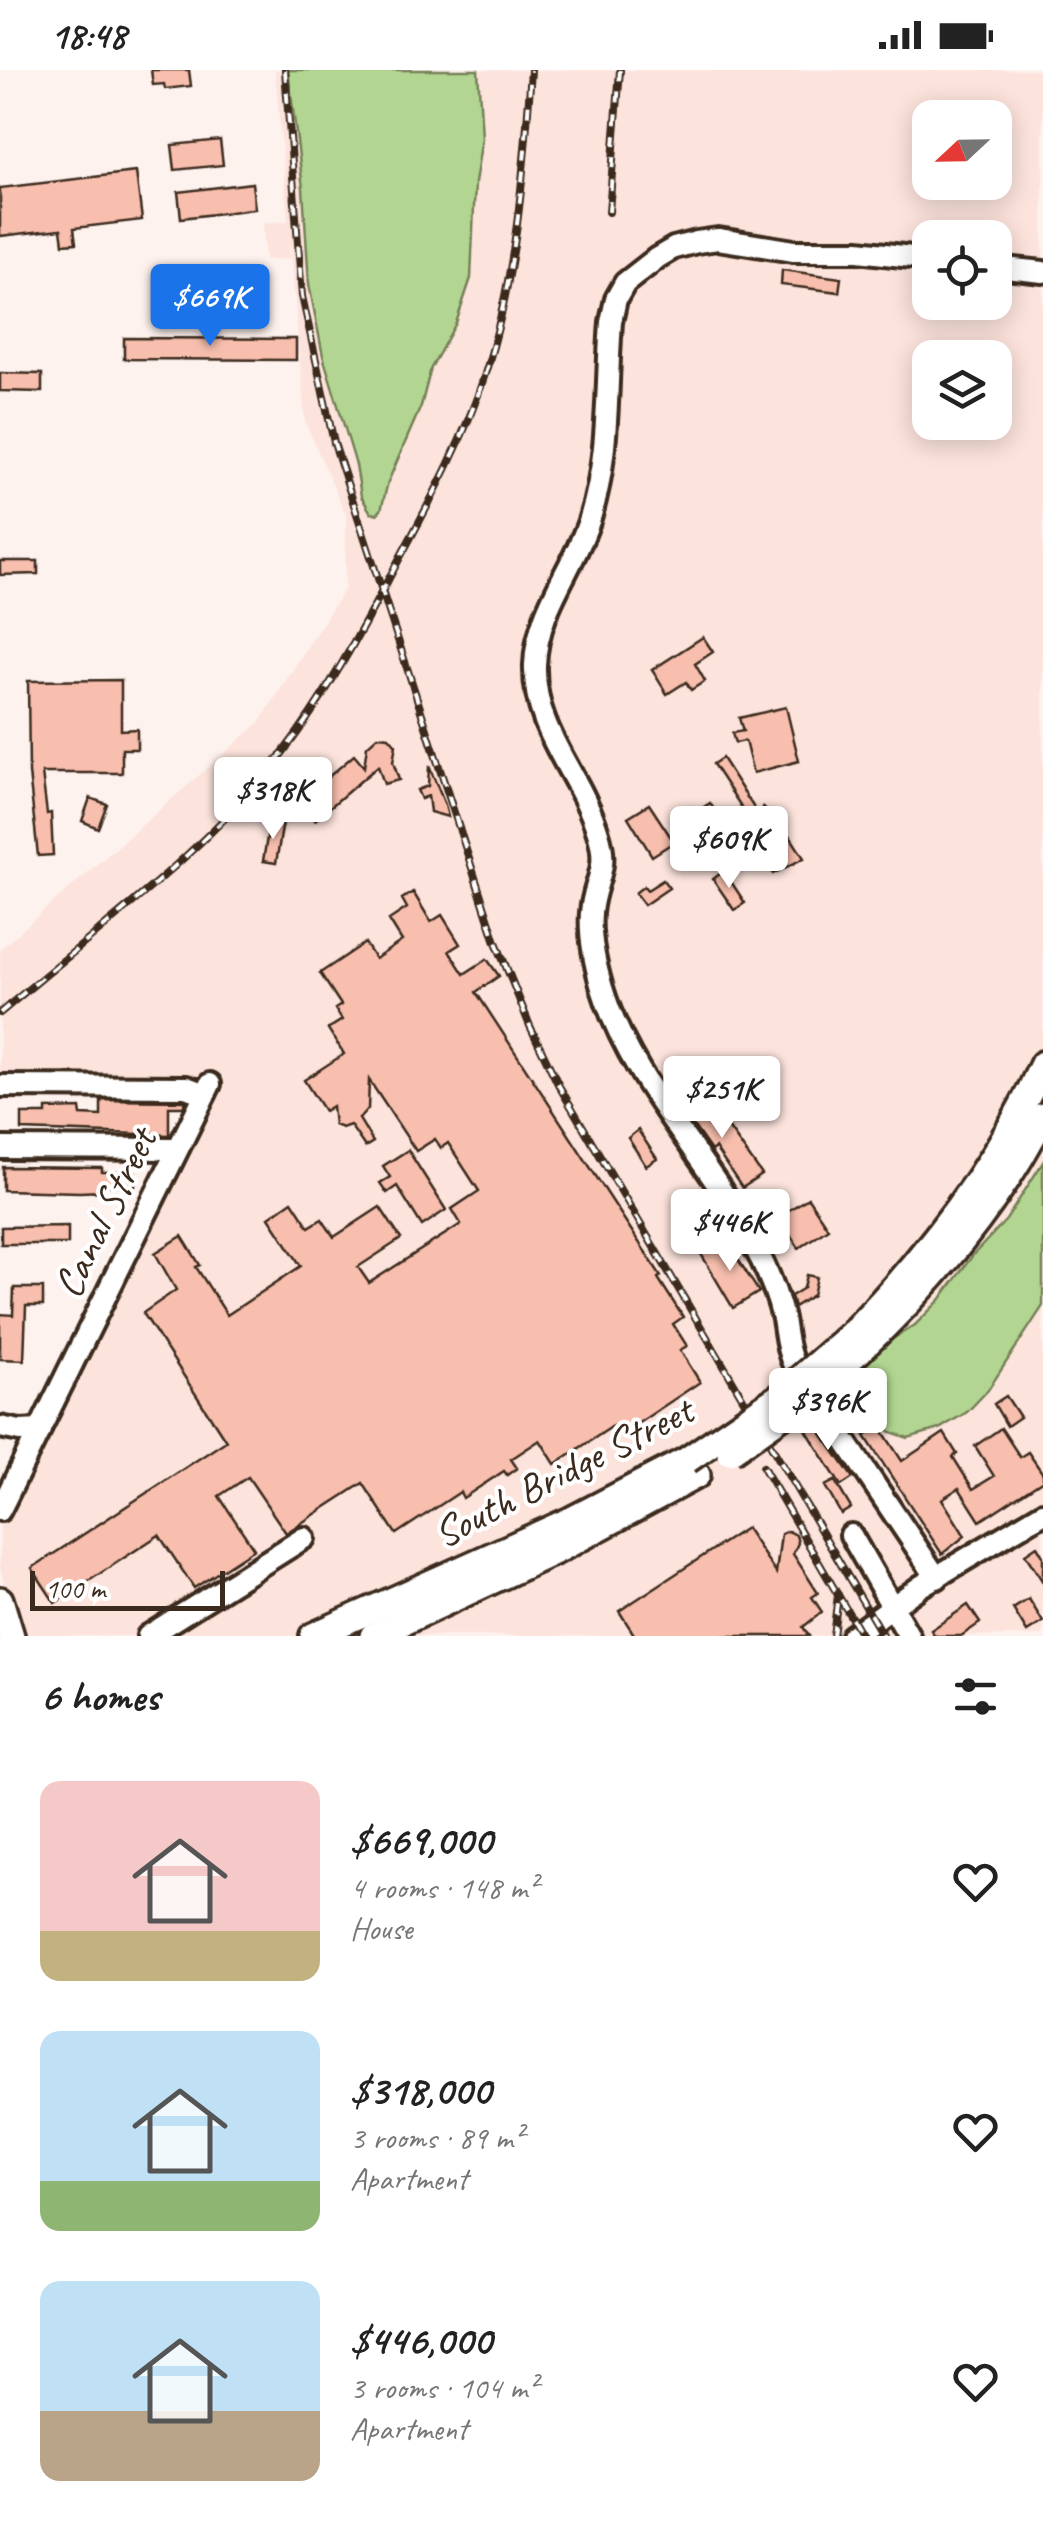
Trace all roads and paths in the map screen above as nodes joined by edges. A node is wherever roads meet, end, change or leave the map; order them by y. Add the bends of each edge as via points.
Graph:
1 (912, 257) edge
2 (1012, 269) edge
3 (1043, 272) edge
4 (1043, 1064) edge
5 (0, 1086) edge
6 (1043, 1116) edge
7 (0, 1148) edge
8 (178, 1149) junction
9 (854, 1343) junction
10 (0, 1426) edge
11 (40, 1430) junction
12 (692, 1467) junction
13 (0, 1510) edge
14 (1043, 1514) edge
15 (851, 1536) dead end
16 (304, 1538) dead end
17 (937, 1578) junction
18 (0, 1600) edge
19 (892, 1607) junction
20 (11, 1636) edge
21 (148, 1636) edge
22 (313, 1636) edge
23 (372, 1636) edge
24 (852, 1636) edge
25 (909, 1636) edge

1 - 17 street via 718,239 674,248 626,283 611,322 598,488 581,544 540,624 534,693 604,854 591,915 592,947 624,1040 752,1240 793,1363
2 - 3 street
4 - 9 main road, South Bridge Street via 946,1224
5 - 8 street, Canal Street via 208,1089
6 - 9 main road, South Bridge Street via 961,1241 886,1326
7 - 8 street
8 - 11 street, Canal Street
9 - 12 main road, South Bridge Street, bridge
10 - 11 street
11 - 13 street, Canal Street
12 - 22 main road, South Bridge Street
12 - 23 main road, South Bridge Street via 558,1550
14 - 17 street
15 - 19 street
16 - 21 street
17 - 19 street
18 - 20 main road
19 - 24 street
19 - 25 street

